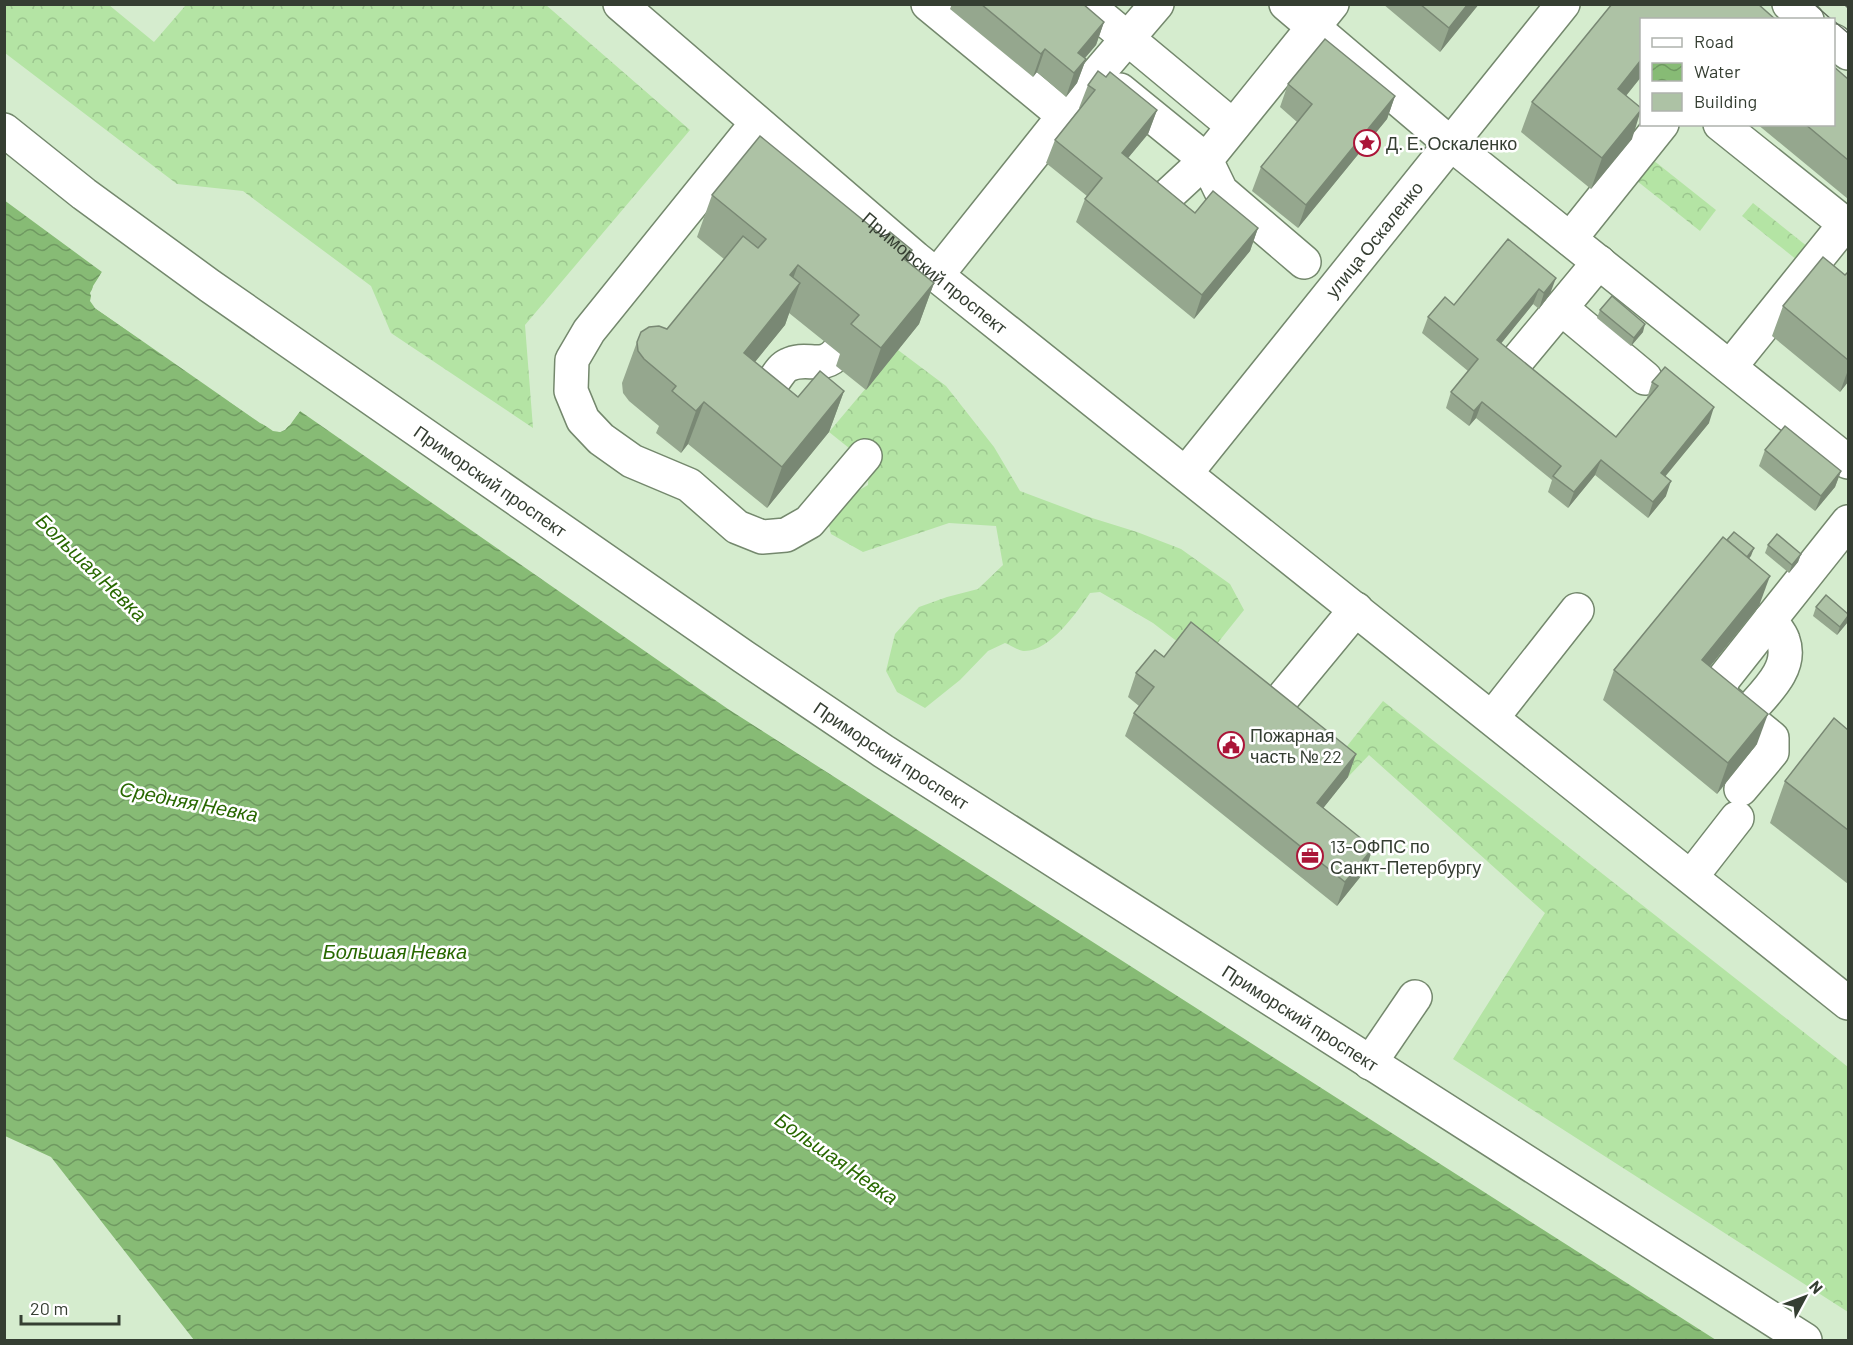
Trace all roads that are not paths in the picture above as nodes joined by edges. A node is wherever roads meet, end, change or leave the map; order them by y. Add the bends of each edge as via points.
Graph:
1 (620, 4) edge
2 (928, 4) edge
3 (1086, 4) edge
4 (1157, 4) edge
5 (1286, 4) edge
6 (1563, 4) edge
7 (1789, 4) edge
8 (1322, 16) edge
9 (1805, 18) edge
10 (1127, 39) junction
11 (1835, 43) edge
12 (1848, 53) edge
13 (1098, 73) junction
14 (1064, 116) junction
15 (756, 124) junction
16 (1233, 126) junction
17 (1660, 126) edge
18 (1722, 126) edge
19 (4, 130) edge
20 (1451, 144) junction
21 (1206, 160) junction
22 (1166, 197) edge
23 (1570, 239) junction
24 (1304, 262) dead end
25 (1599, 262) junction
26 (926, 266) junction
27 (893, 284) edge
28 (1561, 308) junction
29 (838, 352) dead end
30 (1516, 362) edge
31 (1730, 367) junction
32 (1645, 378) dead end
33 (772, 382) edge
34 (865, 456) dead end
35 (1848, 462) edge
36 (1186, 473) junction
37 (1848, 522) edge
38 (1356, 609) junction
39 (1577, 610) dead end
40 (1285, 694) edge
41 (1492, 718) junction
42 (1691, 877) junction
43 (1415, 997) dead end
44 (1848, 1003) edge
45 (1370, 1063) junction
46 (1804, 1341) edge

1 - 15 main road, Приморский проспект
2 - 14 main road
3 - 10 main road
4 - 10 main road
5 - 8 main road
6 - 20 main road, улица Оскаленко
7 - 9 main road
8 - 16 main road
8 - 20 main road
10 - 13 main road
10 - 16 main road
11 - 12 main road
13 - 14 main road
13 - 21 main road
14 - 26 main road
15 - 26 main road, Приморский проспект
15 - 34 main road via 589,331 572,360 571,391 582,420 602,439 632,461 689,485 737,527 762,537 786,535 809,522
16 - 21 main road
17 - 23 main road
18 - 31 main road via 1845,224
19 - 45 main road, Приморский проспект via 200,279 744,657 893,758
20 - 23 main road
20 - 36 main road, улица Оскаленко
21 - 22 main road
21 - 24 main road via 1221,191
23 - 25 main road
25 - 28 main road
25 - 31 main road
26 - 27 main road
26 - 36 main road, Приморский проспект
28 - 30 main road
28 - 32 main road
29 - 33 main road via 822,363 797,361 785,366
31 - 35 main road
36 - 38 main road, Приморский проспект
37 - 42 main road via 1770,620 1783,639 1786,657 1780,674 1745,716 1772,738 1772,752
38 - 40 main road
38 - 41 main road, Приморский проспект
39 - 41 main road
41 - 42 main road, Приморский проспект
42 - 44 main road, Приморский проспект
43 - 45 main road
45 - 46 main road, Приморский проспект

